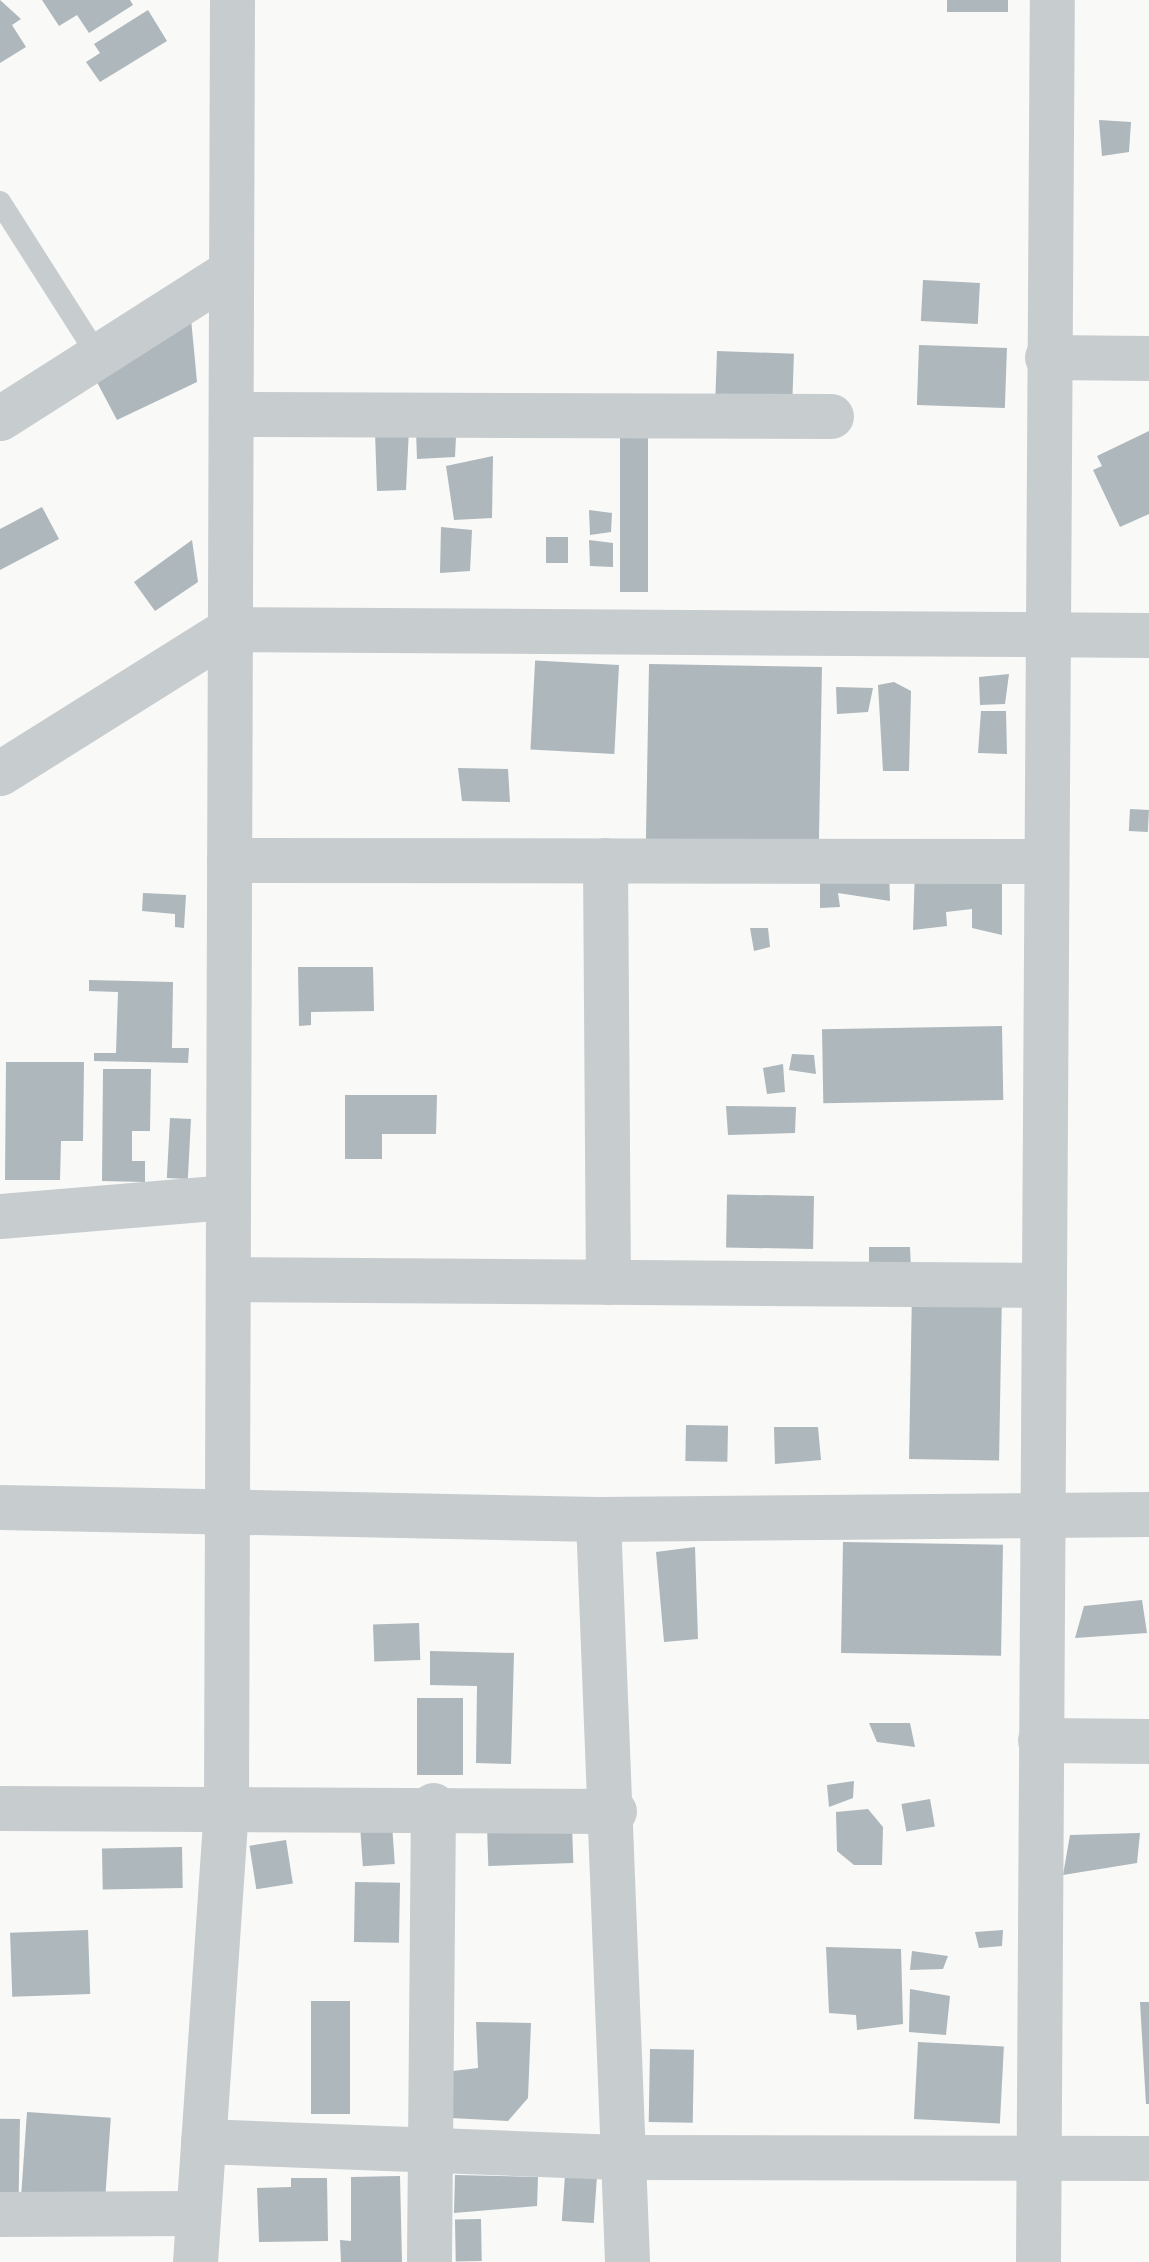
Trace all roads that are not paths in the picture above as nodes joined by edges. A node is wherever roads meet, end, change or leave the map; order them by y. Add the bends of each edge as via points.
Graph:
1 (232, 0) edge
2 (1052, 0) edge
3 (0, 202) edge
4 (231, 272) junction
5 (98, 356) junction
6 (1047, 357) junction
7 (1149, 358) edge
8 (231, 414) junction
9 (831, 416) dead end
10 (0, 418) edge
11 (230, 630) junction
12 (1044, 634) junction
13 (1149, 635) edge
14 (0, 772) edge
15 (230, 860) junction
16 (605, 860) junction
17 (1043, 861) junction
18 (228, 1197) junction
19 (0, 1216) edge
20 (228, 1279) junction
21 (608, 1282) junction
22 (1042, 1285) junction
23 (0, 1507) edge
24 (227, 1508) junction
25 (1042, 1513) junction
26 (1149, 1514) edge
27 (598, 1519) junction
28 (1040, 1740) junction
29 (1149, 1741) edge
30 (433, 1805) junction
31 (226, 1806) junction
32 (0, 1808) edge
33 (614, 1812) junction
34 (202, 2142) junction
35 (430, 2153) junction
36 (624, 2157) junction
37 (1038, 2158) junction
38 (1149, 2158) edge
39 (195, 2213) junction
40 (0, 2214) edge
41 (195, 2262) edge
42 (430, 2262) edge
43 (627, 2262) edge
44 (1038, 2262) edge

1 - 4 street
2 - 6 street
3 - 5 lane
4 - 5 street
4 - 8 street
5 - 10 street
6 - 7 street
6 - 12 street
8 - 9 street
8 - 11 street
11 - 12 street
11 - 14 street
11 - 15 street
12 - 13 street
12 - 17 street
15 - 16 street
15 - 18 street
16 - 17 street
16 - 21 street
17 - 22 street
18 - 19 street
18 - 20 street
20 - 21 street
20 - 24 street
21 - 22 street
22 - 25 street
23 - 24 street
24 - 27 street
24 - 31 street
25 - 26 street
25 - 27 street
25 - 28 street
27 - 33 street
28 - 29 street
28 - 37 street
30 - 31 street
30 - 33 street
30 - 35 street
31 - 32 street
31 - 34 street
33 - 36 street
34 - 35 street
34 - 39 street
35 - 36 street
35 - 42 street
36 - 37 street
36 - 43 street
37 - 38 street
37 - 44 street
39 - 40 street
39 - 41 street

